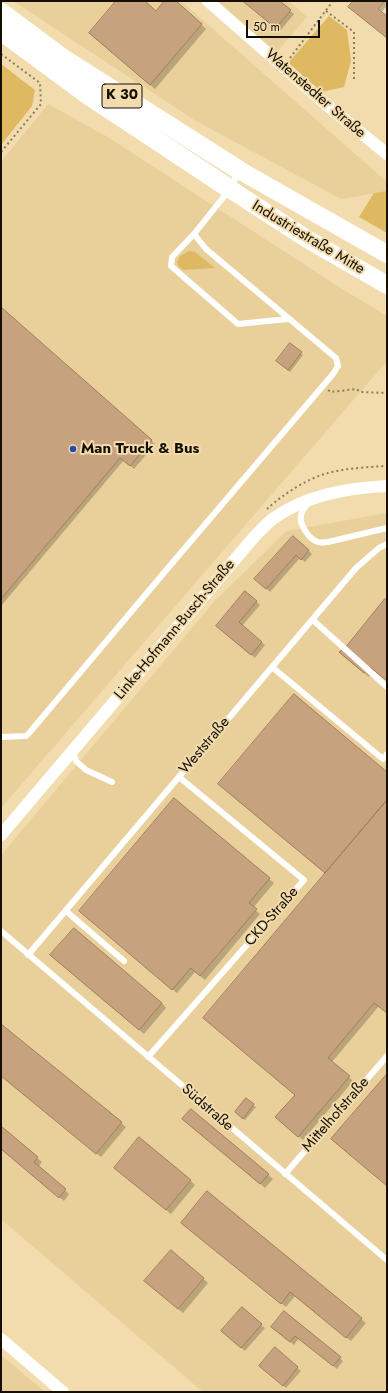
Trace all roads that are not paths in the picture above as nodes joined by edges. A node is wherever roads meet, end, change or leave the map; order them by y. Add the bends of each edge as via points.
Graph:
1 (208, 1) edge
2 (1, 12) edge
3 (1, 31) edge
4 (387, 154) edge
5 (239, 170) junction
6 (230, 189) junction
7 (194, 234) junction
8 (387, 254) edge
9 (387, 285) edge
10 (288, 319) junction
11 (387, 486) edge
12 (313, 498) junction
13 (387, 528) edge
14 (387, 544) edge
15 (313, 620) junction
16 (272, 667) junction
17 (387, 687) edge
18 (1, 737) edge
19 (72, 750) junction
20 (386, 759) edge
21 (179, 776) junction
22 (112, 782) dead end
23 (1, 835) edge
24 (66, 911) junction
25 (1, 931) edge
26 (28, 955) junction
27 (124, 961) dead end
28 (387, 1056) edge
29 (148, 1057) junction
30 (285, 1174) junction
31 (387, 1260) edge
32 (1, 1339) edge
33 (63, 1392) edge

1 - 4 street, Watenstedter Straße
2 - 5 highway, Industriestraße Mitte / K 30 via 64,59
3 - 6 highway, Industriestraße Mitte / K 30 via 88,95
5 - 6 lane
5 - 8 main road, Industriestraße Mitte / K 30
6 - 7 lane
6 - 9 main road, Industriestraße Mitte / K 30
7 - 10 lane via 206,249
7 - 10 lane via 172,257 170,266 238,324
10 - 18 lane via 336,358 338,366 30,732 26,736
11 - 12 street, Linke-Hofmann-Busch-Straße via 370,486
12 - 13 lane via 300,517 312,539 319,542
12 - 19 street, Linke-Hofmann-Busch-Straße via 289,508 254,537
14 - 15 lane, Weststraße via 356,568
15 - 16 lane, Weststraße
15 - 17 lane
16 - 20 lane
16 - 21 lane, Weststraße
19 - 22 lane via 76,761 86,770
19 - 23 street, Linke-Hofmann-Busch-Straße
21 - 24 lane, Weststraße
21 - 29 lane, CKD-Straße via 304,880
24 - 26 lane, Weststraße
24 - 27 lane
25 - 26 lane, Südstraße
26 - 29 lane, Südstraße
28 - 30 lane, Mittelhofstraße
29 - 30 lane, Südstraße
30 - 31 lane, Südstraße
32 - 33 street

